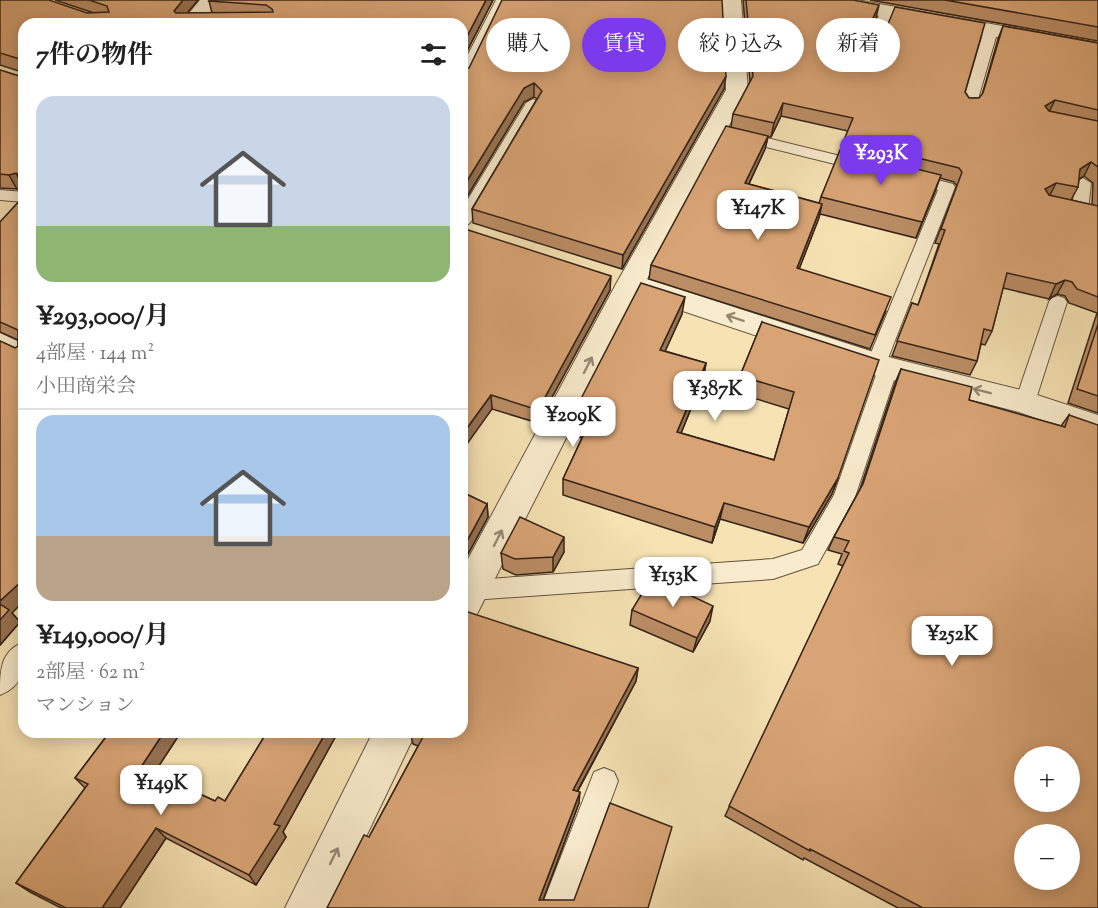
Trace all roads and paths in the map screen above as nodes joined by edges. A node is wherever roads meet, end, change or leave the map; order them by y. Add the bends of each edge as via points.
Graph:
1 (211, 0) edge
2 (502, 0) edge
3 (731, 0) edge
4 (824, 0) edge
5 (887, 11) junction
6 (195, 18) edge
7 (991, 30) junction
8 (1098, 49) edge
9 (468, 60) edge
10 (859, 75) edge
11 (533, 103) edge
12 (969, 106) edge
13 (715, 130) junction
14 (1083, 183) edge
15 (0, 195) edge
16 (18, 196) edge
17 (18, 204) edge
18 (1059, 206) edge
19 (1080, 211) junction
20 (1098, 215) edge
21 (0, 223) edge
22 (470, 230) edge
23 (619, 280) junction
24 (1058, 302) edge
25 (0, 339) edge
26 (18, 350) edge
27 (882, 366) junction
28 (1025, 402) junction
29 (1098, 428) edge
30 (468, 588) edge
31 (468, 594) edge
32 (18, 660) edge
33 (0, 683) edge
34 (392, 738) edge
35 (604, 781) dead end
36 (308, 908) edge
37 (556, 908) edge

1 - 6 street
2 - 9 lane
3 - 13 street via 737,90
4 - 5 street
5 - 7 street
5 - 10 lane
7 - 8 street
7 - 12 lane
11 - 22 lane
13 - 23 street
13 - 27 lane via 947,187
14 - 19 lane
15 - 16 lane
17 - 21 street
18 - 19 lane
19 - 20 lane
27 -> 23 street
30 -> 23 street
24 - 28 lane
25 - 26 lane
28 -> 27 street
27 - 31 lane via 844,497 810,557 773,569
28 - 29 street
32 - 33 lane
36 -> 34 street
35 - 37 lane

